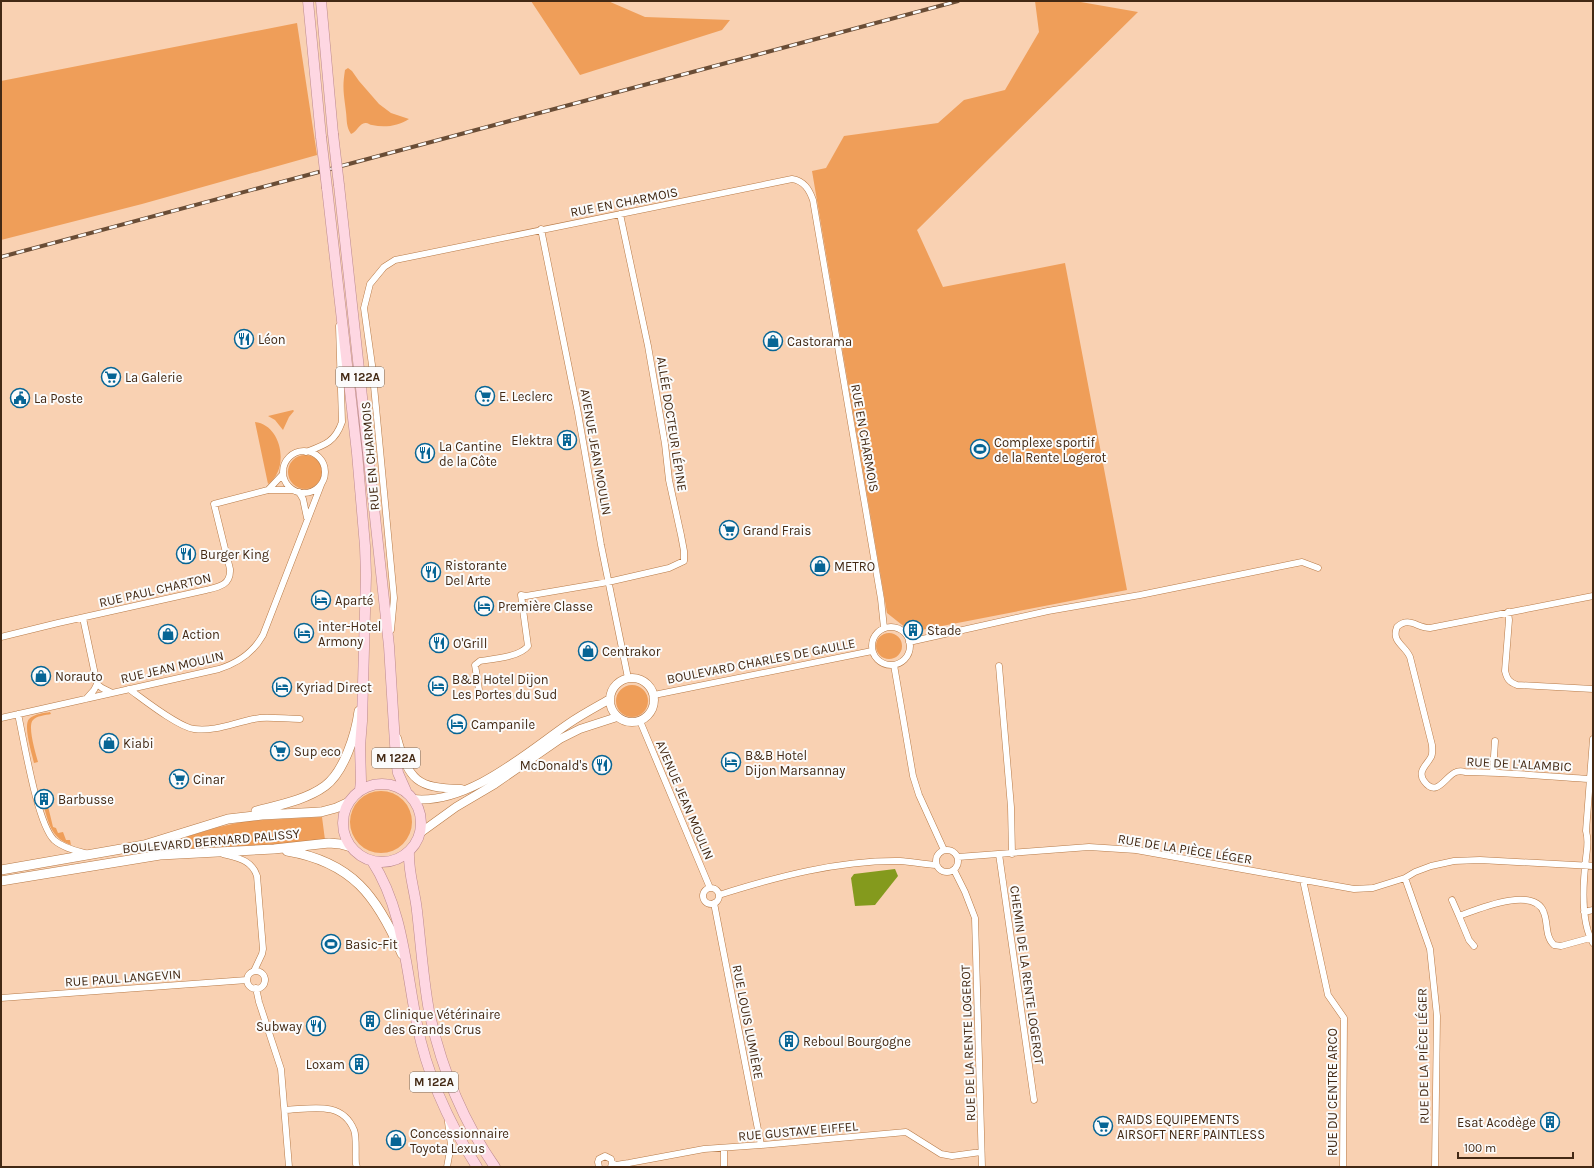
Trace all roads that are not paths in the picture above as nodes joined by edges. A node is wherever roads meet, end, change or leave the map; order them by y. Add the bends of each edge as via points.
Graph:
1 (308, 1) edge
2 (321, 1) edge
3 (620, 214) junction
4 (542, 229) junction
5 (340, 302) junction
6 (306, 452) junction
7 (283, 474) junction
8 (320, 485) junction
9 (268, 490) junction
10 (296, 491) junction
11 (308, 519) junction
12 (1318, 568) dead end
13 (608, 582) junction
14 (1593, 596) edge
15 (1508, 612) junction
16 (82, 618) junction
17 (884, 628) junction
18 (1, 637) edge
19 (909, 642) junction
20 (389, 646) junction
21 (872, 651) junction
22 (894, 665) junction
23 (999, 666) dead end
24 (628, 678) junction
25 (97, 684) junction
26 (362, 684) junction
27 (129, 689) junction
28 (1590, 689) edge
29 (112, 693) junction
30 (654, 695) junction
31 (480, 696) dead end
32 (610, 698) junction
33 (86, 699) junction
34 (18, 714) junction
35 (617, 717) junction
36 (1, 718) edge
37 (300, 719) dead end
38 (640, 721) junction
39 (393, 724) junction
40 (1593, 739) edge
41 (1495, 741) dead end
42 (1493, 772) junction
43 (1591, 779) edge
44 (468, 789) junction
45 (360, 790) junction
46 (406, 791) junction
47 (414, 799) junction
48 (349, 802) junction
49 (228, 819) junction
50 (420, 833) junction
51 (351, 847) junction
52 (274, 849) junction
53 (944, 850) junction
54 (215, 851) junction
55 (409, 852) junction
56 (999, 854) junction
57 (1012, 854) junction
58 (92, 855) junction
59 (958, 857) junction
60 (372, 861) junction
61 (936, 865) junction
62 (1586, 866) junction
63 (1593, 866) edge
64 (1, 870) edge
65 (954, 870) junction
66 (1405, 878) junction
67 (1303, 880) junction
68 (1, 882) edge
69 (710, 888) junction
70 (719, 895) junction
71 (1452, 900) dead end
72 (714, 903) junction
73 (1593, 910) edge
74 (1584, 912) junction
75 (1459, 916) junction
76 (1592, 941) edge
77 (1474, 946) dead end
78 (405, 961) junction
79 (254, 971) junction
80 (247, 980) junction
81 (256, 988) junction
82 (1, 998) edge
83 (1034, 1100) dead end
84 (285, 1110) junction
85 (448, 1116) junction
86 (761, 1146) junction
87 (724, 1149) junction
88 (981, 1152) junction
89 (611, 1165) edge
90 (289, 1167) edge
91 (357, 1167) edge
92 (447, 1167) edge
93 (477, 1167) edge
94 (495, 1167) edge
95 (599, 1167) edge
96 (724, 1167) edge
97 (982, 1167) edge
98 (1343, 1167) edge
99 (1435, 1167) edge

1 - 5 main road, M 122A, bridge
2 - 20 main road, M 122A, bridge via 333,134
3 - 4 street, RUE EN CHARMOIS
3 - 13 street, ALLÉE DOCTEUR LÉPINE via 648,346 669,480 682,535 684,561 669,568
3 - 17 street, RUE EN CHARMOIS via 792,180 798,180 809,190 816,215 880,591
4 - 13 street, AVENUE JEAN MOULIN
4 - 20 street, RUE EN CHARMOIS via 395,260 384,267 370,284 364,308 372,365 394,598
5 - 6 street via 338,341 342,422 333,440
5 - 26 main road, M 122A via 366,560
6 - 7 street via 295,453 290,457
6 - 8 street via 317,456 324,466 325,473
7 - 9 street
7 - 10 street via 288,486
8 - 10 street via 311,492
8 - 11 street, RUE JEAN MOULIN
9 - 10 street, RUE PAUL CHARTON
9 - 16 street, RUE PAUL CHARTON via 214,504 230,569 230,578 225,584
10 - 11 street via 304,499
11 - 27 street, RUE JEAN MOULIN via 263,635 249,654 229,666
12 - 19 street via 1302,562
13 - 24 street, AVENUE JEAN MOULIN
13 - 31 street via 521,595 528,646 519,653 475,665
14 - 15 street
15 - 28 street via 1505,670 1511,683
15 - 42 street, RUE DE L'ALAMBIC via 1430,628 1405,622 1395,631 1397,641 1410,657 1432,745 1432,756 1423,768 1423,780 1427,785 1436,787 1444,784 1449,776 1456,772
16 - 18 street, RUE PAUL CHARTON
16 - 25 street
17 - 19 street via 899,630
17 - 21 street via 875,636
19 - 22 street via 908,655
20 - 39 main road, M 122A
21 - 22 street via 882,663
21 - 30 street, BOULEVARD CHARLES DE GAULLE
22 - 53 street via 913,776
23 - 57 street via 1011,807
24 - 30 street via 638,679 648,685
24 - 32 street via 619,682
25 - 29 street
25 - 33 street
26 - 45 main road, M 122A
26 - 49 main road via 356,729 332,780 320,789 296,800
27 - 29 street, RUE JEAN MOULIN
27 - 37 street via 177,722 193,729 223,727 260,718
29 - 33 street, RUE JEAN MOULIN
30 - 38 street via 654,705 649,715
32 - 35 street
32 - 44 street via 483,782
33 - 34 street, RUE JEAN MOULIN
34 - 36 street, RUE JEAN MOULIN
34 - 58 street via 39,809 46,829 56,842
35 - 38 street via 628,722
35 - 50 street via 580,729 560,739
38 - 69 street, AVENUE JEAN MOULIN
39 - 44 street via 411,772 423,783 440,788
39 - 46 main road, M 122A via 398,773
40 - 43 street
41 - 42 street
42 - 43 street, RUE DE L'ALAMBIC
43 - 62 street via 1586,831 1589,841
44 - 47 street via 431,799
45 - 46 main road via 378,784 388,784
45 - 48 main road
46 - 47 main road
47 - 50 main road via 422,821
48 - 49 main road, BOULEVARD BERNARD PALISSY via 320,812
48 - 51 main road via 344,813 343,825
49 - 58 main road, BOULEVARD BERNARD PALISSY via 144,844
50 - 55 main road
51 - 52 main road, BOULEVARD BERNARD PALISSY via 329,844
51 - 60 main road
52 - 54 main road, BOULEVARD BERNARD PALISSY
52 - 78 main road via 312,857 330,863 346,873 374,900 384,915
53 - 59 street via 951,850
53 - 61 street via 936,857
54 - 68 main road, BOULEVARD BERNARD PALISSY via 134,859
54 - 79 street via 243,860 252,866 257,876 263,949
55 - 60 main road via 392,861
55 - 94 main road, M 122A via 409,870 416,901 424,979 439,1050 445,1071 471,1130
56 - 57 street, RUE DE LA PIÈCE LÉGER
56 - 59 street, RUE DE LA PIÈCE LÉGER
56 - 83 street, CHEMIN DE LA RENTE LOGEROT
57 - 67 street, RUE DE LA PIÈCE LÉGER via 1089,847 1118,848
58 - 64 main road, BOULEVARD BERNARD PALISSY
59 - 65 street via 958,864
60 - 78 main road, M 122A via 382,877 396,917
61 - 65 street via 944,872
61 - 70 street via 901,861 848,865 786,875
62 - 63 street
62 - 66 street, RUE DE LA PIÈCE LÉGER via 1464,860 1440,863
62 - 74 street
65 - 88 street, RUE DE LA RENTE LOGEROT via 966,892 975,918
66 - 67 street, RUE DE LA PIÈCE LÉGER via 1373,888 1354,889
66 - 99 street, RUE DE LA PIÈCE LÉGER via 1430,949 1437,1016
67 - 98 street, RUE DU CENTRE ARCO via 1328,994 1344,1018
69 - 70 street via 717,890
69 - 72 street via 703,894 704,899 710,904
70 - 72 street
71 - 75 street
72 - 86 street, RUE LOUIS LUMIÈRE
73 - 74 street
74 - 76 street
75 - 76 street via 1493,904 1536,901 1543,909 1549,938 1554,945
75 - 77 street
78 - 85 main road, M 122A via 423,1047 438,1095
79 - 80 street via 249,974
79 - 81 street via 258,971 264,977 263,984
80 - 81 street via 248,985
80 - 82 street, RUE PAUL LANGEVIN
81 - 84 street via 280,1065
84 - 90 street
84 - 91 street via 328,1108 345,1117 354,1130
85 - 92 street via 451,1145
85 - 93 main road, M 122A
86 - 87 street, RUE GUSTAVE EIFFEL
86 - 88 street, RUE GUSTAVE EIFFEL via 906,1132 941,1154 952,1156
87 - 89 street, RUE GUSTAVE EIFFEL via 704,1149
87 - 96 street
88 - 97 street, RUE DE LA RENTE LOGEROT
89 - 95 street, RUE GUSTAVE EIFFEL via 608,1157 601,1156

